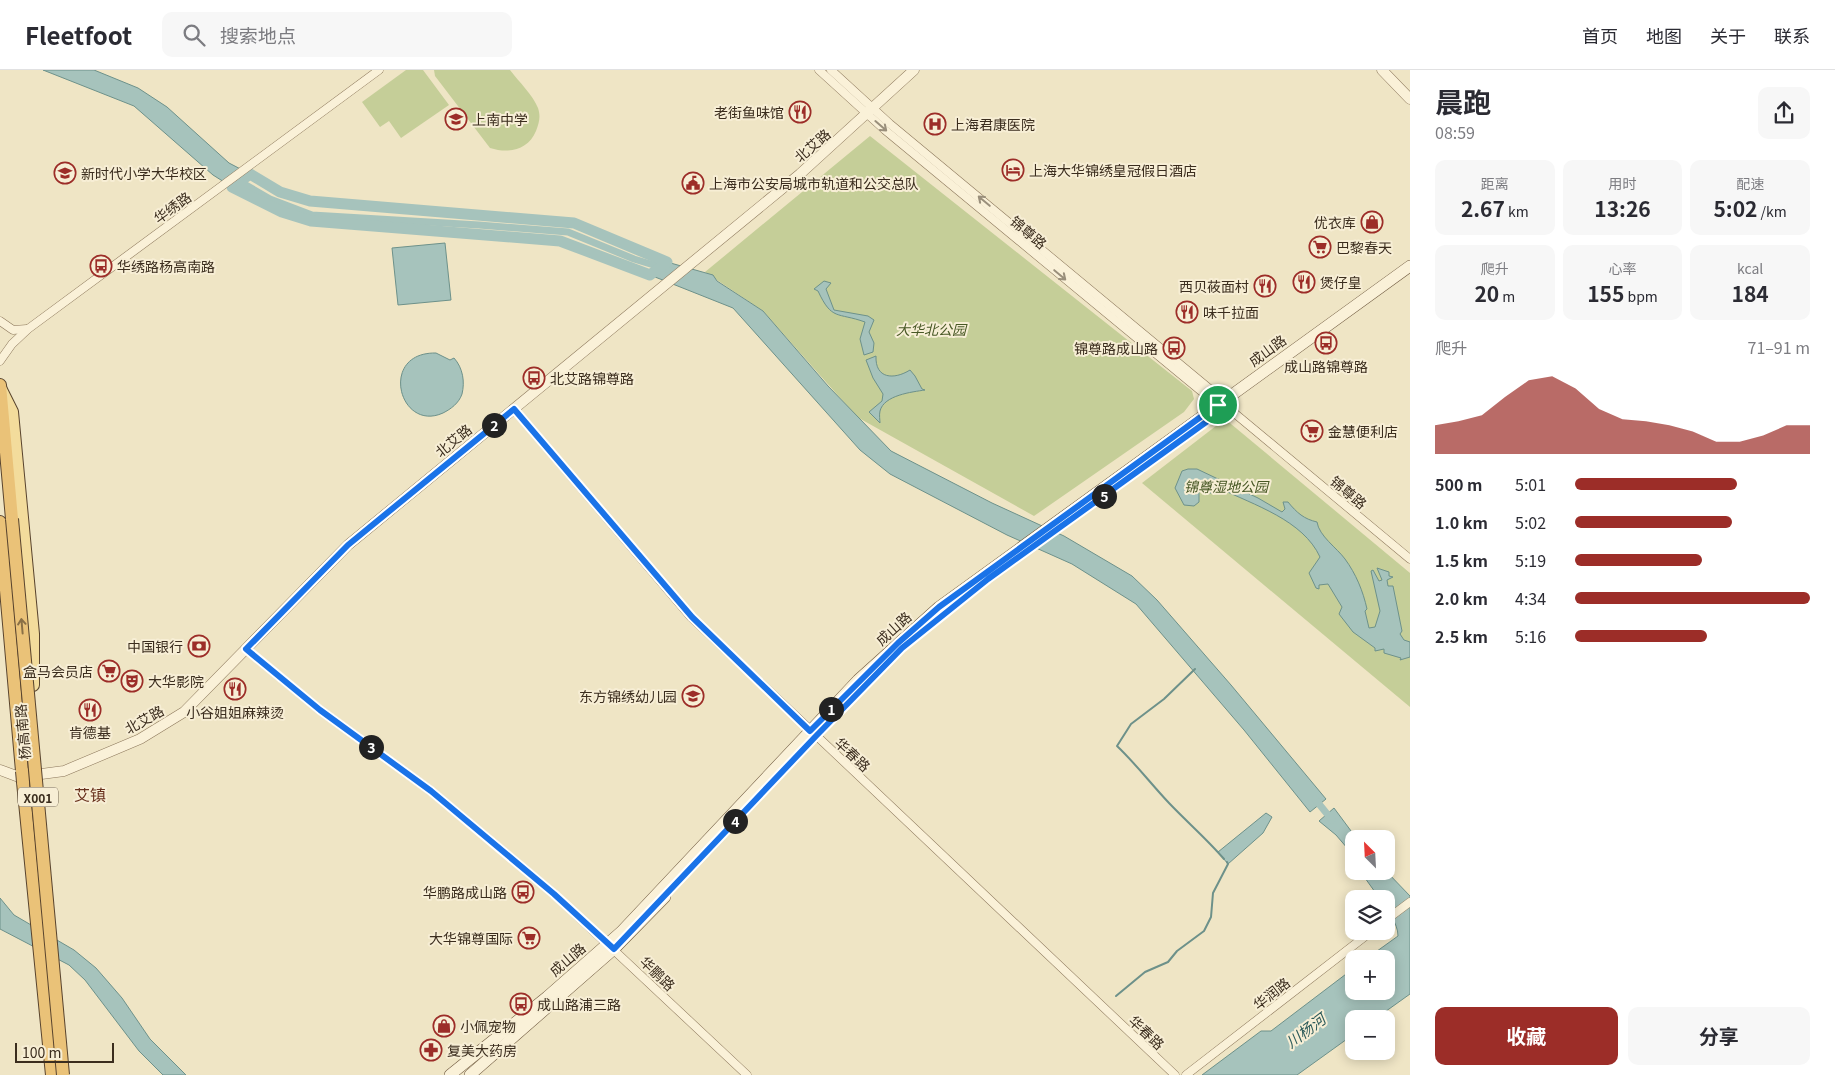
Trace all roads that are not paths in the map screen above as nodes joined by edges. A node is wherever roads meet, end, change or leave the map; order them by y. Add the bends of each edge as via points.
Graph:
1 (379, 70) edge
2 (819, 70) edge
3 (831, 70) edge
4 (914, 70) edge
5 (1382, 70) edge
6 (1410, 99) edge
7 (870, 111) junction
8 (1410, 266) edge
9 (1410, 276) edge
10 (0, 321) edge
11 (28, 328) junction
12 (0, 361) edge
13 (0, 387) edge
14 (1223, 404) junction
15 (514, 409) junction
16 (6, 521) edge
17 (1410, 559) edge
18 (0, 582) edge
19 (246, 649) junction
20 (813, 733) junction
21 (0, 770) edge
22 (41, 776) junction
23 (19, 777) junction
24 (1410, 902) edge
25 (1395, 913) edge
26 (1360, 940) edge
27 (611, 946) junction
28 (50, 1075) edge
29 (63, 1075) edge
30 (68, 1075) edge
31 (450, 1075) edge
32 (470, 1075) edge
33 (747, 1075) edge
34 (1175, 1075) edge
35 (1186, 1075) edge

1 - 11 street, 华绣路
2 - 7 street, 锦尊路
3 - 7 street, 锦尊路
4 - 7 street, 北艾路
5 - 6 street
7 - 14 street, 锦尊路
7 - 15 street, 北艾路 via 800,174
8 - 14 main road, 成山路
9 - 14 main road, 成山路
10 - 11 street via 13,330
11 - 12 street, 华绣路
13 - 16 highway, 杨高南路 / X001
13 - 22 main road, 杨高南路 / X001 via 12,412 33,634 32,665
14 - 17 street, 锦尊路
14 - 20 main road, 成山路 via 1025,548 902,648
15 - 19 street, 北艾路 via 348,545
15 - 20 street, 华春路 via 692,617
16 - 28 highway, 杨高南路 / X001, bridge via 23,782
29 -> 16 highway, 杨高南路 / X001, bridge
18 - 23 main road, 杨高南路 / X001
19 - 22 street, 北艾路 via 195,702 158,730 64,771
19 - 27 street, 华鹏路 via 320,710 431,791
20 - 27 main road, 成山路
20 - 34 street, 华春路
21 - 23 street
22 - 23 street, 北艾路
22 - 30 main road, 杨高南路 / X001
23 - 28 main road, 杨高南路 / X001
24 - 25 street
26 - 35 street, 华润路
27 - 31 main road, 成山路
27 - 32 main road, 成山路
27 - 33 street, 华鹏路

